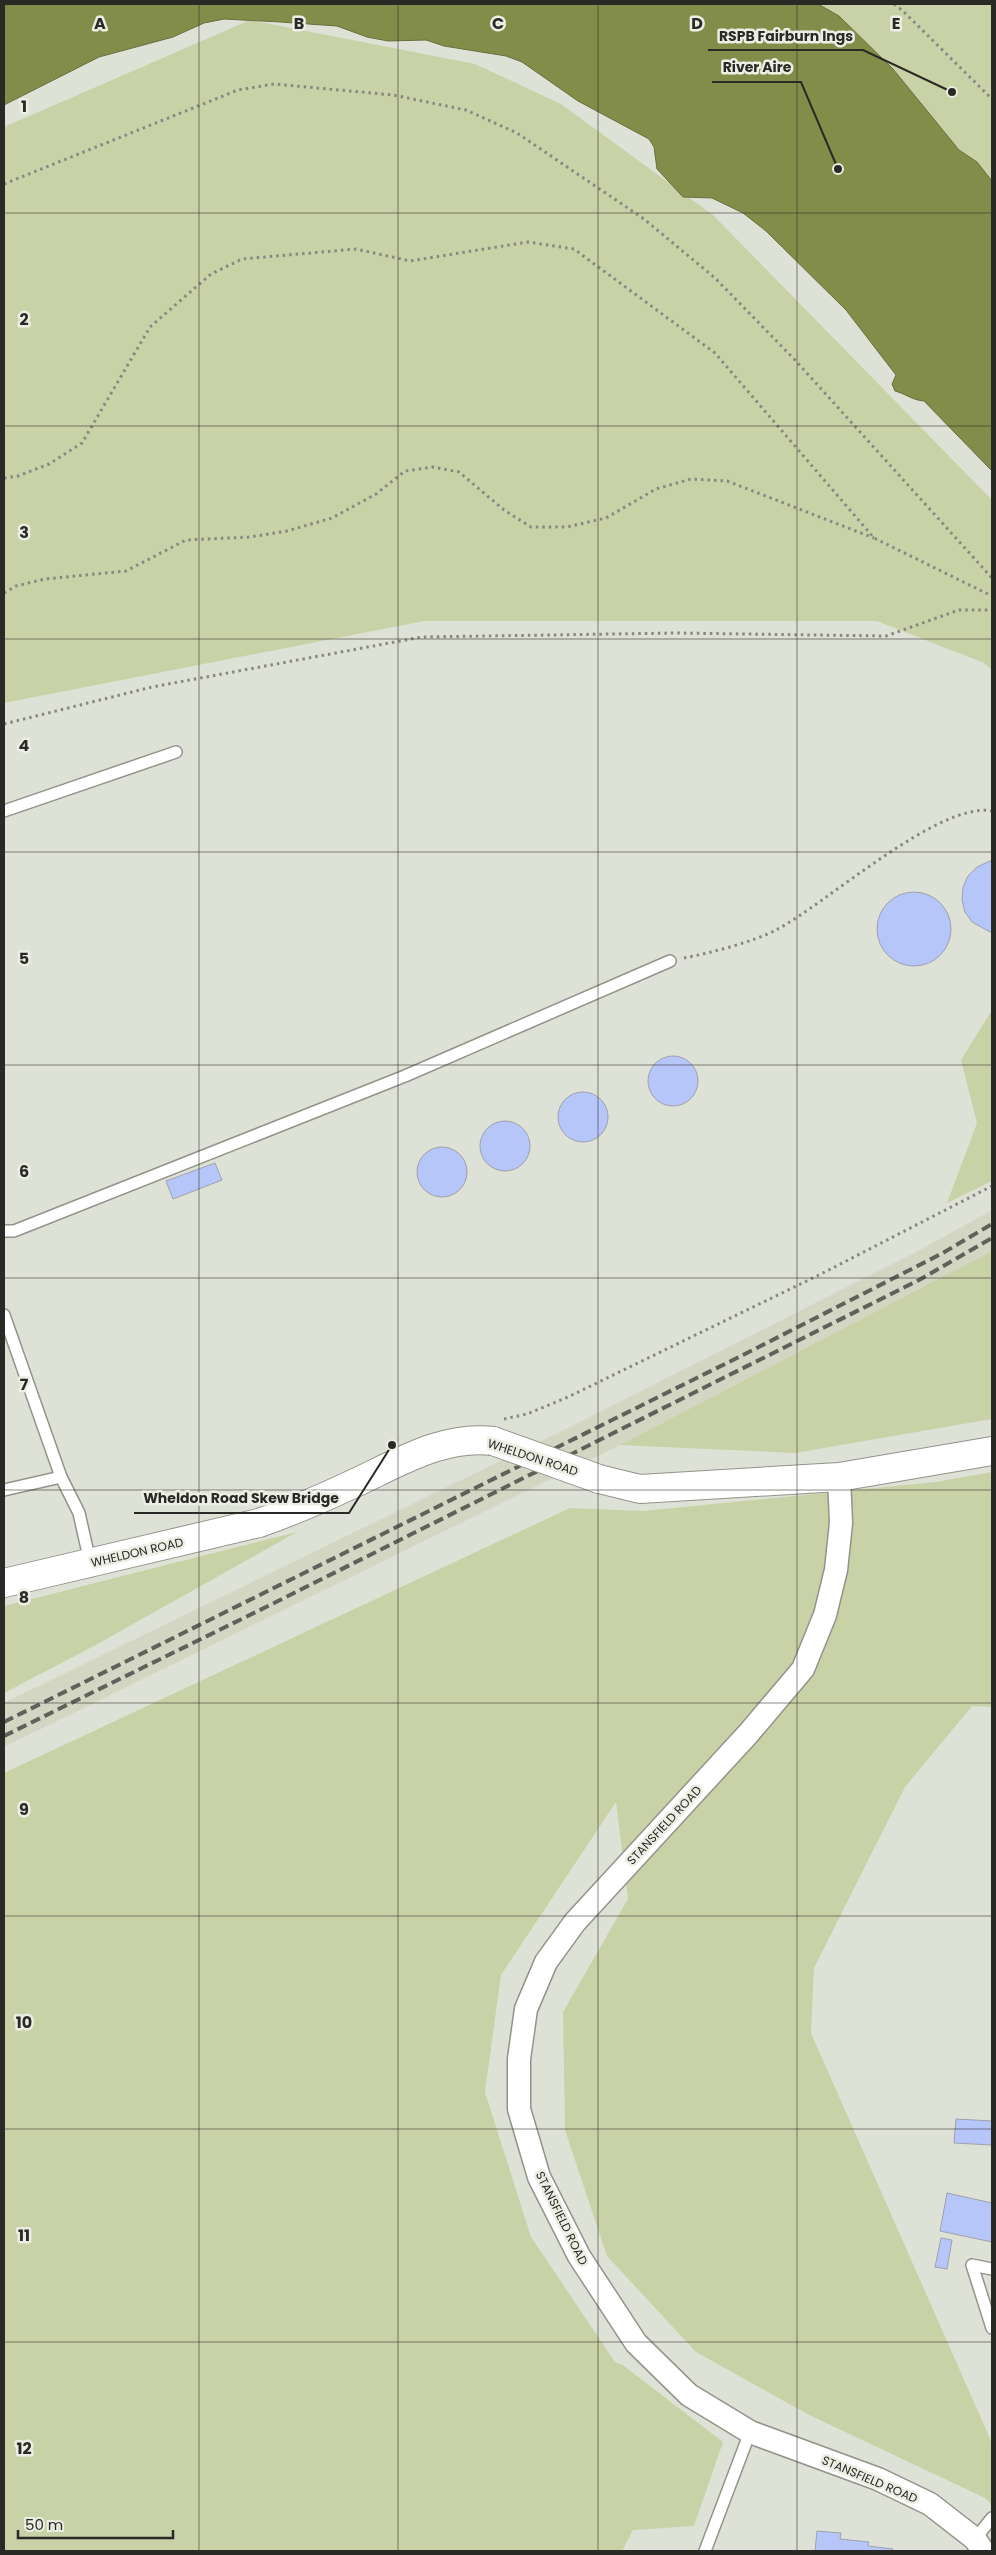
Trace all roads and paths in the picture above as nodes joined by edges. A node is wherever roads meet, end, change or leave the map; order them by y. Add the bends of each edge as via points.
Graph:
1 (894, 4) edge
2 (992, 99) edge
3 (4, 184) edge
4 (4, 478) edge
5 (874, 538) junction
6 (992, 578) edge
7 (4, 593) edge
8 (992, 596) edge
9 (992, 610) edge
10 (4, 724) edge
11 (176, 752) dead end
12 (992, 810) edge
13 (4, 811) edge
14 (670, 961) joint
15 (992, 1186) edge
16 (4, 1231) edge
17 (4, 1315) edge
18 (496, 1430) junction
19 (992, 1451) edge
20 (60, 1477) junction
21 (839, 1478) junction
22 (4, 1490) edge
23 (90, 1562) junction
24 (4, 1584) edge
25 (992, 2269) edge
26 (992, 2328) edge
27 (750, 2432) junction
28 (992, 2518) edge
29 (979, 2545) edge
30 (705, 2551) edge

1 - 2 path
3 - 6 path via 238,90 274,84 393,95 466,110 517,133 636,214 715,278 796,360
4 - 5 path via 49,464 82,443 150,327 211,274 242,260 356,250 410,260 528,242 574,250 715,353
5 - 7 path via 727,481 690,478 656,489 606,518 567,527 531,527 504,510 459,472 433,467 405,471 376,494 332,518 287,531 250,537 186,540 126,571 45,580 16,586
5 - 8 path
9 - 10 path via 959,610 886,636 676,633 422,638 152,687
11 - 13 lane
12 - 14 path via 981,808 944,820 775,930 737,944
14 - 16 lane via 405,1076 23,1227
15 - 18 path via 819,1275
17 - 20 lane
18 - 21 street, WHELDON ROAD, bridge via 599,1479 640,1489
18 - 23 street, WHELDON ROAD via 474,1439 430,1448 259,1524
19 - 21 street, WHELDON ROAD
20 - 22 lane
20 - 23 lane via 79,1513
21 - 27 street, STANSFIELD ROAD via 841,1523 836,1570 825,1615 803,1669 748,1734 575,1922 546,1962 526,2009 520,2059 520,2110 536,2167 579,2256 636,2343 689,2394
23 - 24 street, WHELDON ROAD
25 - 26 lane via 972,2265
27 - 29 street, STANSFIELD ROAD via 878,2479 922,2500
27 - 30 lane
28 - 29 lane

